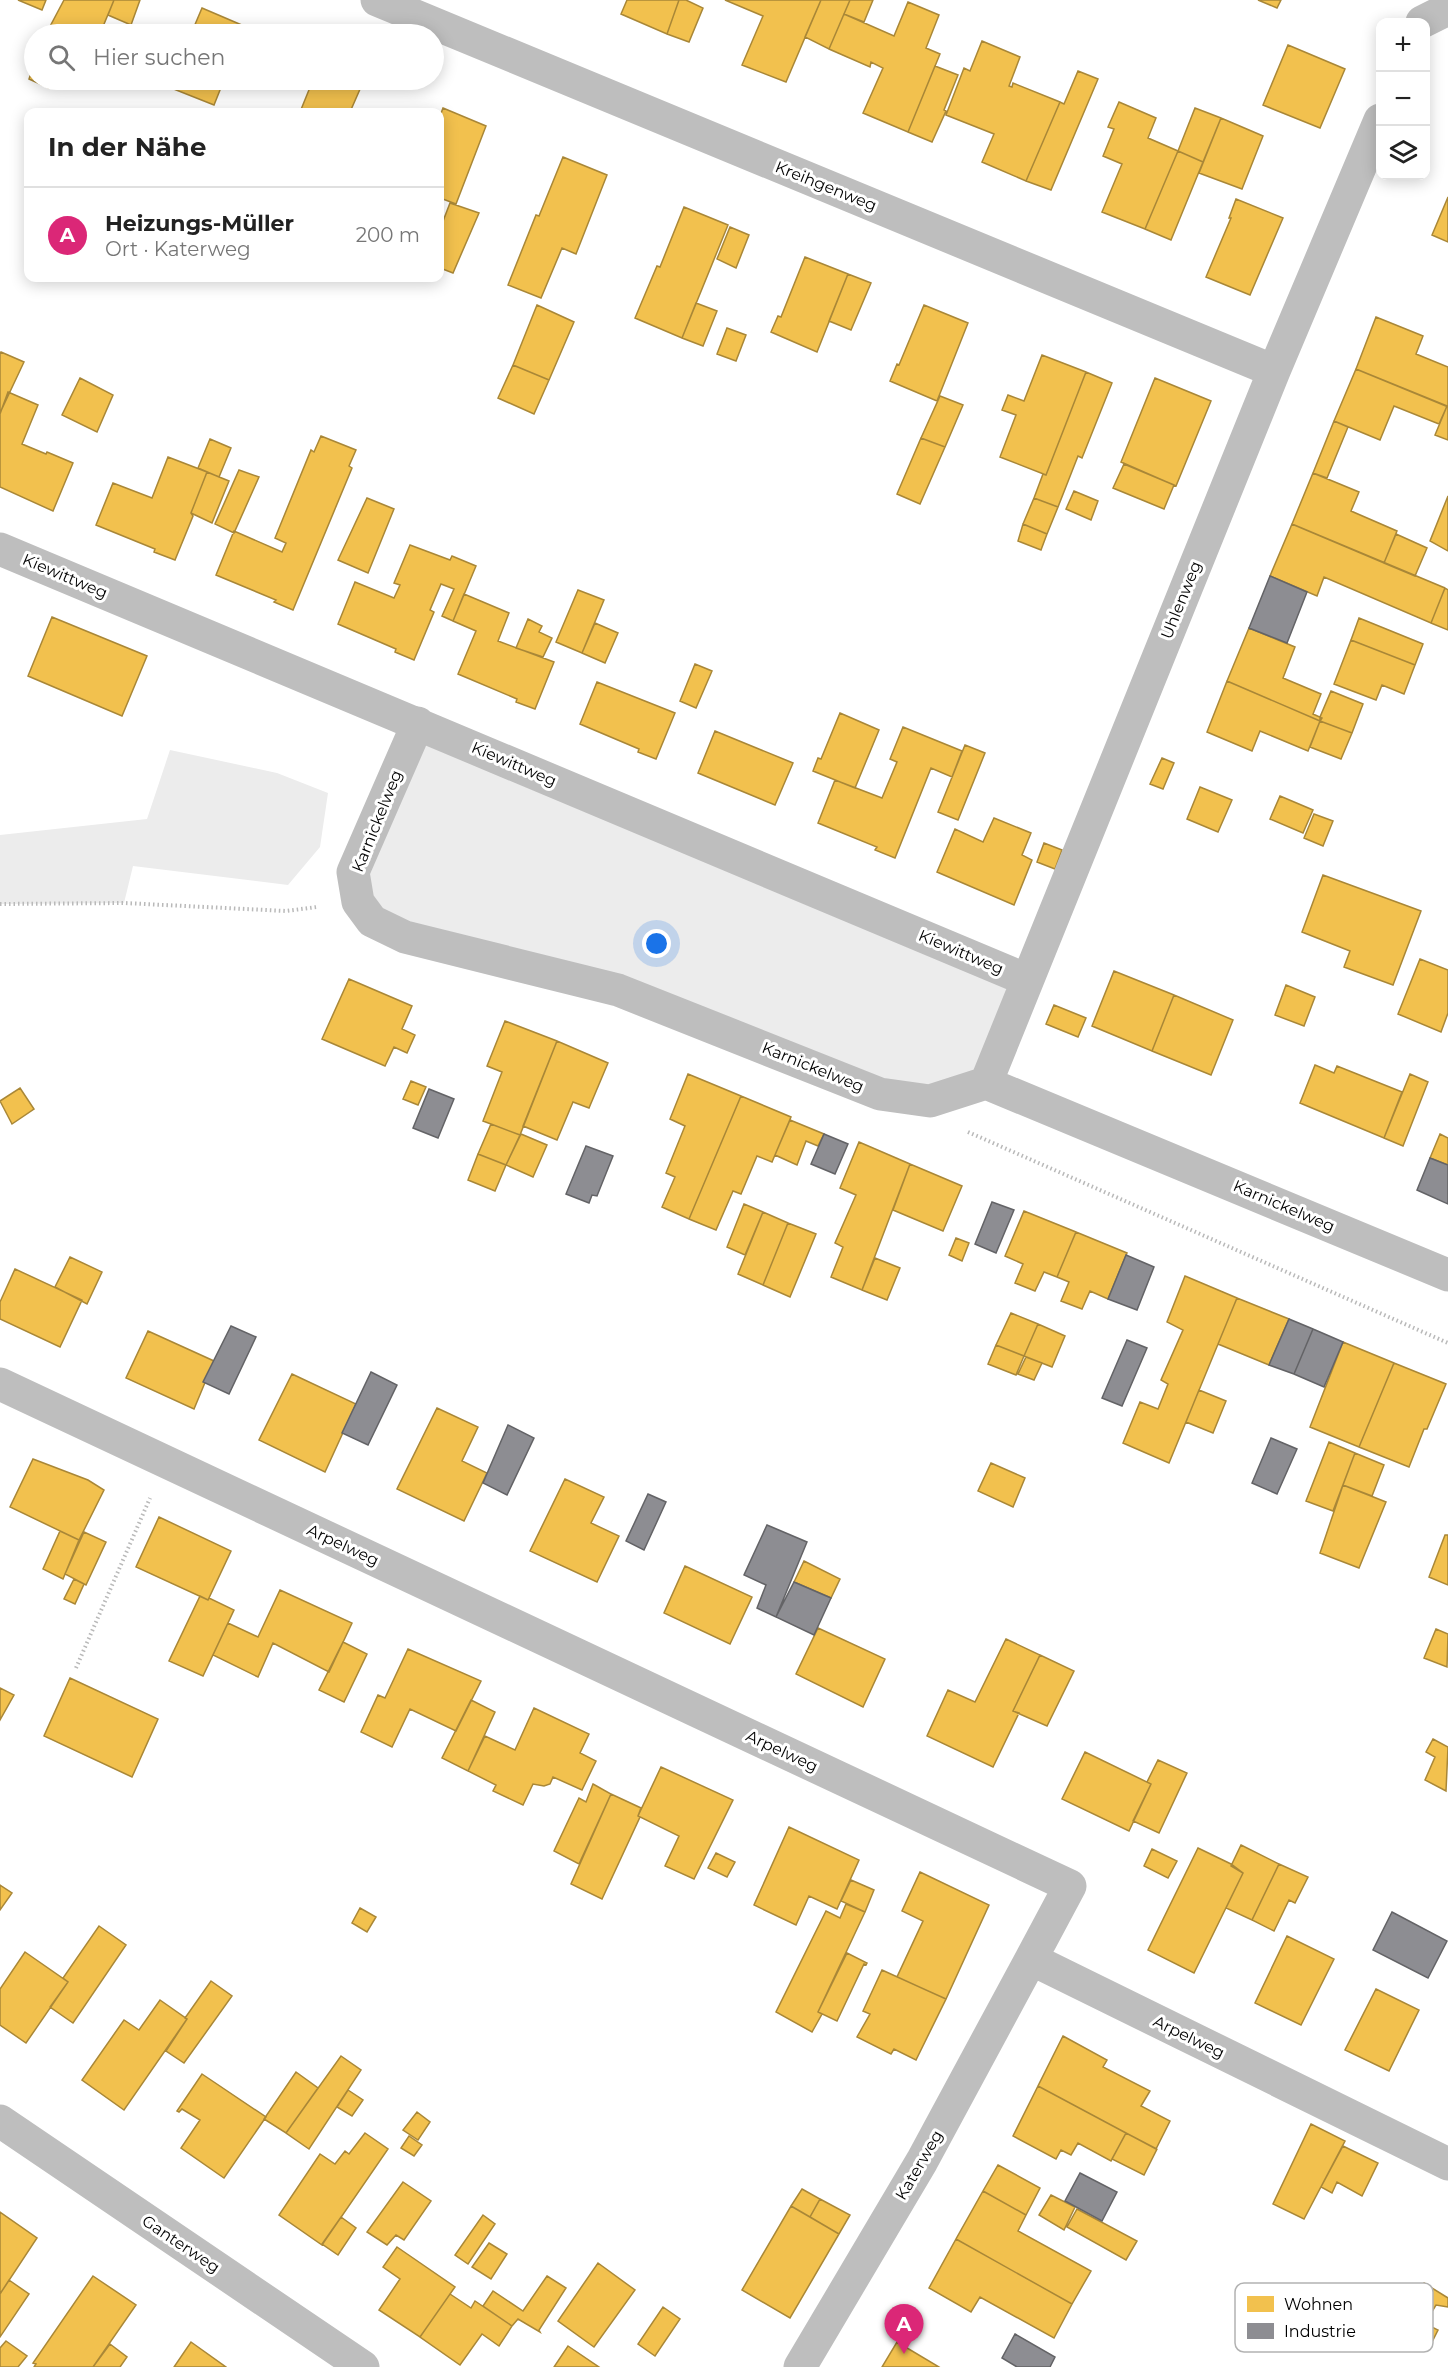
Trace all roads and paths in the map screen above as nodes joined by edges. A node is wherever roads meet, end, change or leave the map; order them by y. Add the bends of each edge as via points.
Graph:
1 (377, 0) edge
2 (1431, 0) edge
3 (1448, 9) edge
4 (1424, 18) edge
5 (1430, 18) edge
6 (435, 24) edge
7 (444, 28) edge
8 (1377, 126) edge
9 (1274, 371) junction
10 (0, 549) edge
11 (418, 723) junction
12 (358, 902) junction
13 (0, 904) edge
14 (1027, 980) junction
15 (986, 1083) junction
16 (967, 1132) dead end
17 (1448, 1275) edge
18 (1448, 1343) edge
19 (0, 1384) edge
20 (166, 1462) junction
21 (76, 1668) dead end
22 (1031, 1959) junction
23 (0, 2121) edge
24 (1448, 2164) edge
25 (363, 2367) edge
26 (800, 2367) edge

1 - 6 street, Kreihgenweg
2 - 4 street
3 - 5 street
7 - 9 street, Kreihgenweg
8 - 9 street, Uhlenweg
9 - 14 street, Uhlenweg
10 - 11 street, Kiewittweg
11 - 12 street, Karnickelweg via 353,872
11 - 14 street, Kiewittweg
12 - 13 path via 286,911 124,903
12 - 15 street, Karnickelweg via 372,921 405,937 618,990 880,1094 930,1101
14 - 15 street, Uhlenweg
15 - 17 street, Karnickelweg
16 - 18 path
19 - 20 street, Arpelweg
20 - 21 path
20 - 22 street, Arpelweg via 1070,1886
22 - 24 street, Arpelweg
22 - 26 street, Katerweg via 922,2161
23 - 25 street, Ganterweg

